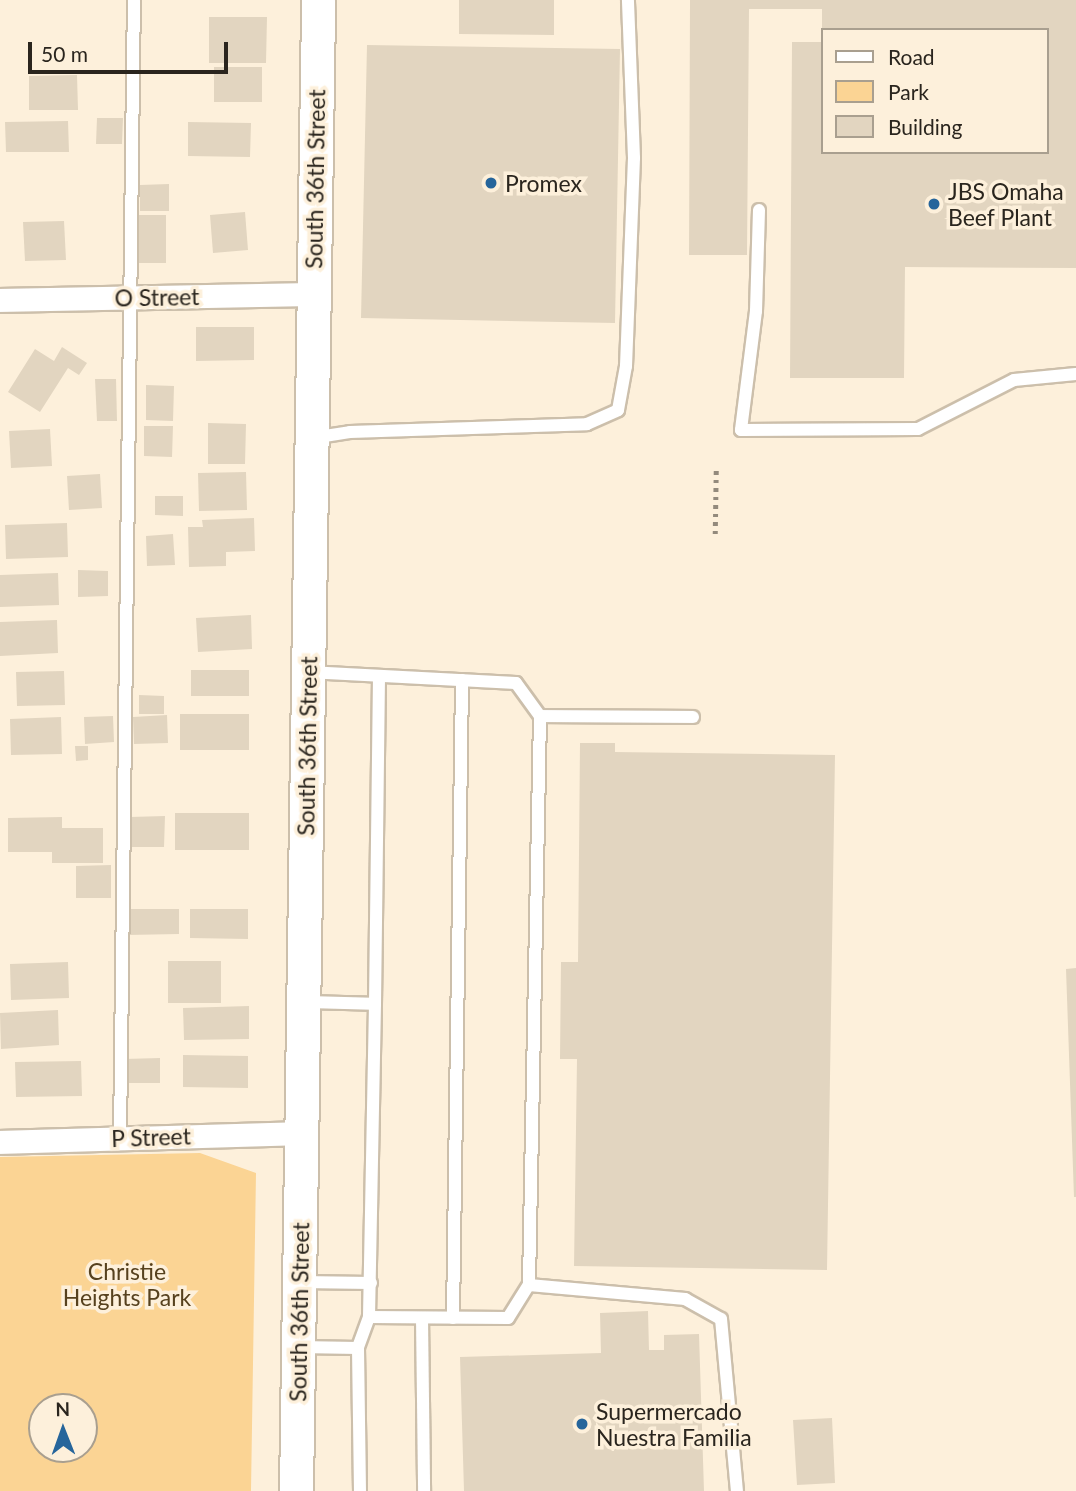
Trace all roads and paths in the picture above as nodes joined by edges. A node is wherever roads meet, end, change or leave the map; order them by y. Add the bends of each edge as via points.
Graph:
1 (134, 0) edge
2 (318, 0) edge
3 (628, 0) edge
4 (759, 210) dead end
5 (313, 294) junction
6 (131, 298) junction
7 (0, 300) edge
8 (1076, 374) edge
9 (311, 438) junction
10 (716, 469) dead end
11 (715, 534) dead end
12 (308, 672) junction
13 (379, 676) junction
14 (462, 680) junction
15 (540, 716) junction
16 (694, 717) dead end
17 (303, 1002) junction
18 (375, 1004) junction
19 (302, 1133) junction
20 (120, 1138) junction
21 (0, 1142) edge
22 (301, 1282) junction
23 (371, 1283) junction
24 (529, 1285) junction
25 (369, 1317) junction
26 (422, 1318) junction
27 (453, 1318) junction
28 (299, 1347) junction
29 (358, 1349) junction
30 (296, 1491) edge
31 (360, 1491) edge
32 (424, 1491) edge
33 (737, 1491) edge

1 - 6 lane
2 - 5 main road, South 36th Street
3 - 9 lane via 634,158 626,366 618,410 587,424 350,432
4 - 8 lane via 756,311 741,430 918,429 1014,380
5 - 6 street, O Street
5 - 9 main road, South 36th Street
6 - 7 street, O Street
6 - 20 lane
9 - 12 main road, South 36th Street
10 - 11 path
12 - 13 lane
12 - 17 main road, South 36th Street
13 - 14 lane
13 - 18 lane
14 - 15 lane via 516,683
14 - 27 lane
15 - 16 lane
15 - 24 lane
17 - 18 lane
17 - 19 main road, South 36th Street
18 - 23 lane
19 - 20 street, P Street
19 - 22 main road, South 36th Street
20 - 21 street, P Street
22 - 23 lane
22 - 28 main road, South 36th Street
23 - 25 lane
24 - 27 lane via 508,1318
24 - 33 lane via 685,1299 722,1320
25 - 26 lane
25 - 29 lane
26 - 27 lane
26 - 32 lane
28 - 29 lane
28 - 30 main road, South 36th Street
29 - 31 lane

